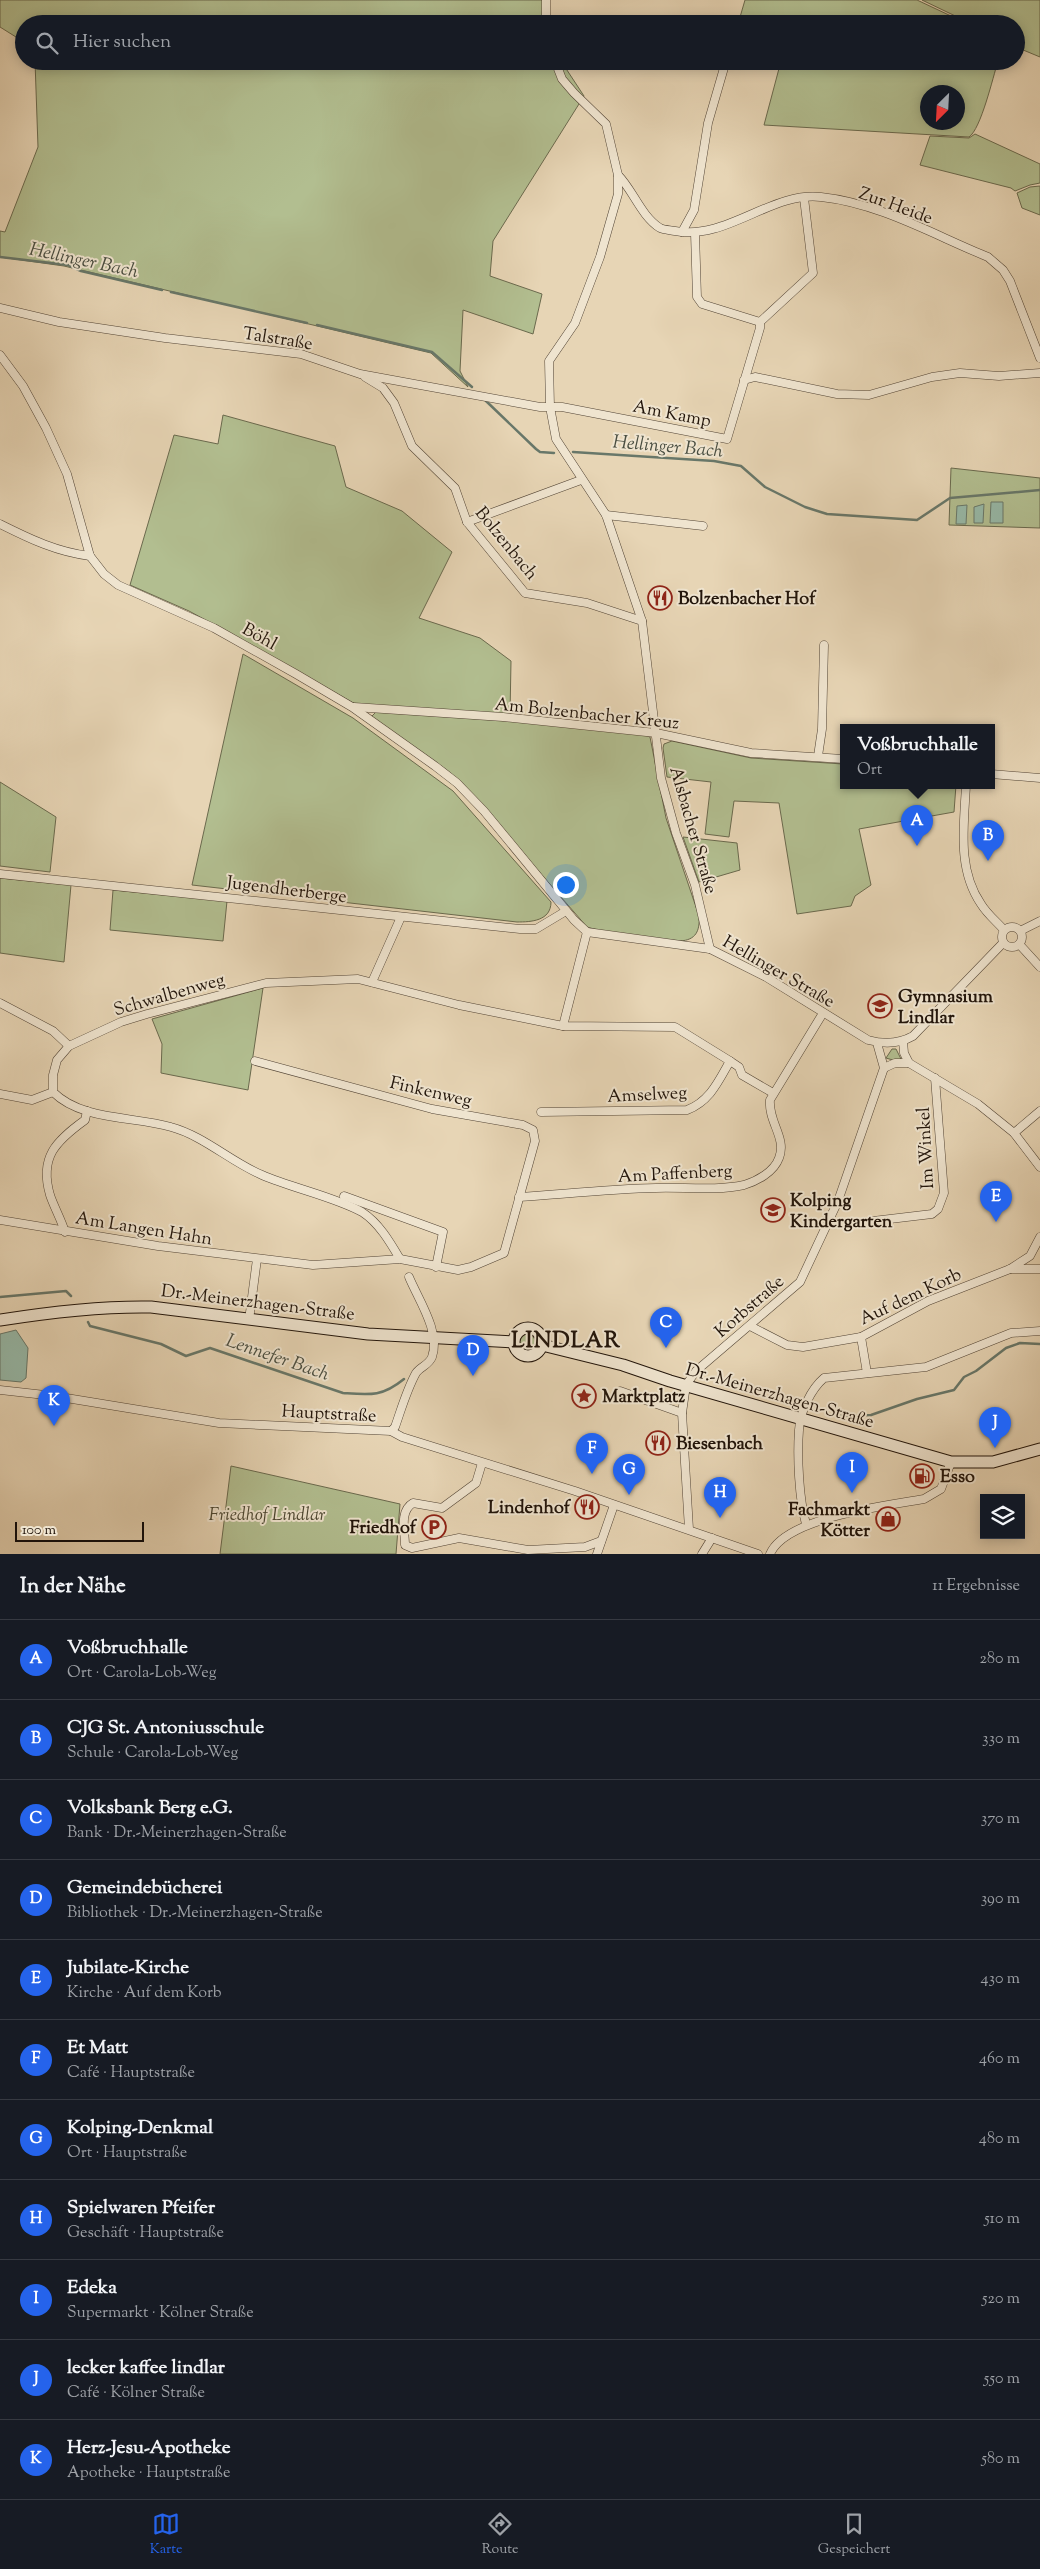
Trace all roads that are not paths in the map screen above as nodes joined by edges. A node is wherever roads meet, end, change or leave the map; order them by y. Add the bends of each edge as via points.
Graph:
1 (546, 0) edge
2 (546, 15) edge
3 (558, 70) edge
4 (723, 70) edge
5 (618, 175) junction
6 (804, 198) junction
7 (682, 232) junction
8 (695, 233) junction
9 (0, 308) edge
10 (760, 322) junction
11 (0, 355) edge
12 (1040, 358) edge
13 (1040, 373) edge
14 (360, 374) junction
15 (744, 380) junction
16 (550, 407) junction
17 (582, 480) junction
18 (606, 515) junction
19 (467, 522) junction
20 (0, 524) edge
21 (703, 526) dead end
22 (90, 556) junction
23 (642, 621) junction
24 (824, 646) dead end
25 (352, 707) junction
26 (656, 733) junction
27 (818, 756) junction
28 (840, 758) edge
29 (995, 774) edge
30 (1040, 778) edge
31 (966, 789) edge
32 (0, 874) edge
33 (566, 911) junction
34 (401, 917) junction
35 (1040, 921) edge
36 (1004, 930) junction
37 (1020, 931) junction
38 (587, 932) junction
39 (1004, 943) junction
40 (1020, 944) junction
41 (710, 949) junction
42 (1040, 966) edge
43 (372, 982) junction
44 (0, 1003) edge
45 (823, 1013) junction
46 (563, 1026) junction
47 (903, 1041) junction
48 (877, 1042) junction
49 (69, 1046) junction
50 (255, 1061) dead end
51 (730, 1061) junction
52 (909, 1063) junction
53 (884, 1068) junction
54 (935, 1078) junction
55 (53, 1092) junction
56 (773, 1093) junction
57 (0, 1094) edge
58 (87, 1111) junction
59 (1040, 1111) edge
60 (541, 1112) dead end
61 (1014, 1133) junction
62 (1040, 1167) edge
63 (344, 1196) dead end
64 (519, 1197) junction
65 (0, 1220) edge
66 (873, 1221) dead end
67 (65, 1232) junction
68 (1040, 1237) edge
69 (257, 1259) junction
70 (400, 1259) junction
71 (436, 1267) junction
72 (1010, 1269) junction
73 (1040, 1269) edge
74 (409, 1277) dead end
75 (0, 1320) edge
76 (249, 1320) junction
77 (750, 1326) junction
78 (1040, 1331) edge
79 (861, 1337) junction
80 (433, 1338) junction
81 (513, 1342) junction
82 (542, 1345) junction
83 (867, 1373) junction
84 (686, 1386) junction
85 (0, 1390) edge
86 (620, 1391) dead end
87 (682, 1413) junction
88 (802, 1419) junction
89 (391, 1431) junction
90 (1040, 1449) edge
91 (951, 1462) junction
92 (482, 1463) junction
93 (614, 1505) junction
94 (806, 1524) junction
95 (689, 1529) junction
96 (712, 1538) junction
97 (601, 1541) junction
98 (584, 1547) junction
99 (527, 1552) edge
100 (597, 1554) edge
101 (702, 1554) edge
102 (758, 1554) edge
103 (770, 1554) edge

1 - 2 street
3 - 5 street, Alsbacher Straße via 574,93 606,124
4 - 7 street via 708,123 694,210
5 - 7 street, Zur Heide via 652,220 662,228
5 - 16 street, Alsbacher Straße via 618,194 598,263 575,323 549,361
6 - 8 street, Zur Heide via 710,231
6 - 10 street via 813,273
6 - 12 street, Zur Heide via 819,196 873,208 988,257 1010,281
7 - 8 street, Zur Heide
8 - 10 street via 697,298 702,304
9 - 14 street, Talstraße via 59,322 293,353
10 - 15 street, Am Kamp
11 - 22 street, Böhl via 23,386 46,428 66,474
13 - 15 street via 999,376 960,373 932,377 869,395 838,394 755,377
14 - 16 street, Talstraße
14 - 19 street, Bolzenbach via 383,388 394,403 412,446 455,488
15 - 16 street, Am Kamp via 727,439
16 - 17 street, Alsbacher Straße via 556,438
17 - 18 street, Alsbacher Straße
17 - 19 street
18 - 21 street
18 - 23 street, Alsbacher Straße
19 - 23 street, Bolzenbach via 525,593 587,603
20 - 22 street via 65,553
22 - 25 street, Böhl via 104,574 118,584 214,628
23 - 26 street, Alsbacher Straße
24 - 27 street via 822,729
25 - 26 street, Am Bolzenbacher Kreuz
25 - 33 street, Böhl via 457,783
26 - 27 street, Am Bolzenbacher Kreuz via 751,753
26 - 41 street, Alsbacher Straße via 661,778 676,834 695,885
27 - 28 street, Am Bolzenbacher Kreuz
29 - 30 street
31 - 36 street via 963,848 967,879 982,906
32 - 34 street, Jugendherberge
33 - 34 street, Jugendherberge via 536,929 520,930
33 - 38 street
34 - 43 street
35 - 37 street
36 - 37 street via 1011,927
36 - 39 street
37 - 40 street
38 - 41 street, Hellinger Straße
38 - 46 street
39 - 40 street via 1013,948
39 - 47 street via 913,1036
40 - 42 street
41 - 45 street, Hellinger Straße via 766,977
43 - 46 street, Schwalbenweg
43 - 49 street, Schwalbenweg via 358,979 266,983 121,1022
44 - 49 street via 53,1031
45 - 48 street, Hellinger Straße
45 - 56 street, Am Paffenberg
46 - 51 street, Schwalbenweg via 675,1027
47 - 48 street, Hellinger Straße
47 - 52 street
48 - 53 street
49 - 55 street via 58,1060 53,1075
50 - 64 street, Finkenweg via 432,1109 523,1125 533,1130 535,1141
51 - 56 street, Schwalbenweg via 742,1075
51 - 60 street, Amselweg via 711,1094 687,1110
52 - 53 street via 895,1063
52 - 54 street
53 - 77 street, Korbstraße via 838,1201 800,1282
54 - 61 street via 978,1104
54 - 66 street, Im Winkel via 944,1193 941,1202 932,1214
55 - 57 street via 32,1100
55 - 58 street via 64,1103
56 - 64 street, Am Paffenberg via 769,1111 780,1135 782,1149 770,1171 759,1179 732,1187 654,1188
58 - 67 street, Am Langen Hahn via 85,1120 61,1138 47,1164 50,1196
58 - 70 street via 187,1132 260,1174 362,1213 385,1233
59 - 61 street
61 - 62 street
63 - 71 street via 423,1222 443,1232
64 - 71 street, Am Langen Hahn via 504,1253 458,1270
65 - 67 street
67 - 69 street, Am Langen Hahn
68 - 72 street, Auf dem Korb via 1030,1256
69 - 70 street, Am Langen Hahn via 313,1265
69 - 76 street
70 - 71 street, Am Langen Hahn
72 - 73 street
72 - 79 street, Auf dem Korb via 928,1301
74 - 80 street
75 - 76 main road, Dr.-Meinerzhagen-Straße via 116,1306 151,1307
76 - 80 main road, Dr.-Meinerzhagen-Straße
77 - 79 street, Auf dem Korb via 788,1345 803,1347
77 - 84 street, Korbstraße via 700,1368
78 - 83 street via 1011,1333 926,1367
79 - 83 street
80 - 81 main road, Dr.-Meinerzhagen-Straße
80 - 89 street via 432,1356 417,1372
81 - 82 main road via 524,1356 536,1354
81 - 82 main road via 516,1332 529,1327 538,1332
82 - 84 main road, Dr.-Meinerzhagen-Straße via 577,1352
83 - 88 street via 824,1378 816,1385
84 - 87 street
84 - 88 main road, Dr.-Meinerzhagen-Straße
85 - 89 street, Hauptstraße via 219,1423
86 - 87 street
87 - 95 street
88 - 91 main road, Dr.-Meinerzhagen-Straße
88 - 94 street via 799,1430 800,1472
89 - 92 street, Hauptstraße
90 - 91 main road, Dr.-Meinerzhagen-Straße via 993,1462
91 - 94 street via 941,1489 924,1499
92 - 93 street, Hauptstraße
92 - 99 street via 476,1483 442,1508 414,1504 406,1510 405,1545 412,1548 459,1538
93 - 95 street, Hauptstraße
93 - 97 street
94 - 103 street via 784,1536
95 - 96 street, Hauptstraße
96 - 101 street
96 - 102 street, Hauptstraße
97 - 98 street
97 - 100 street
98 - 99 street
98 - 100 street

